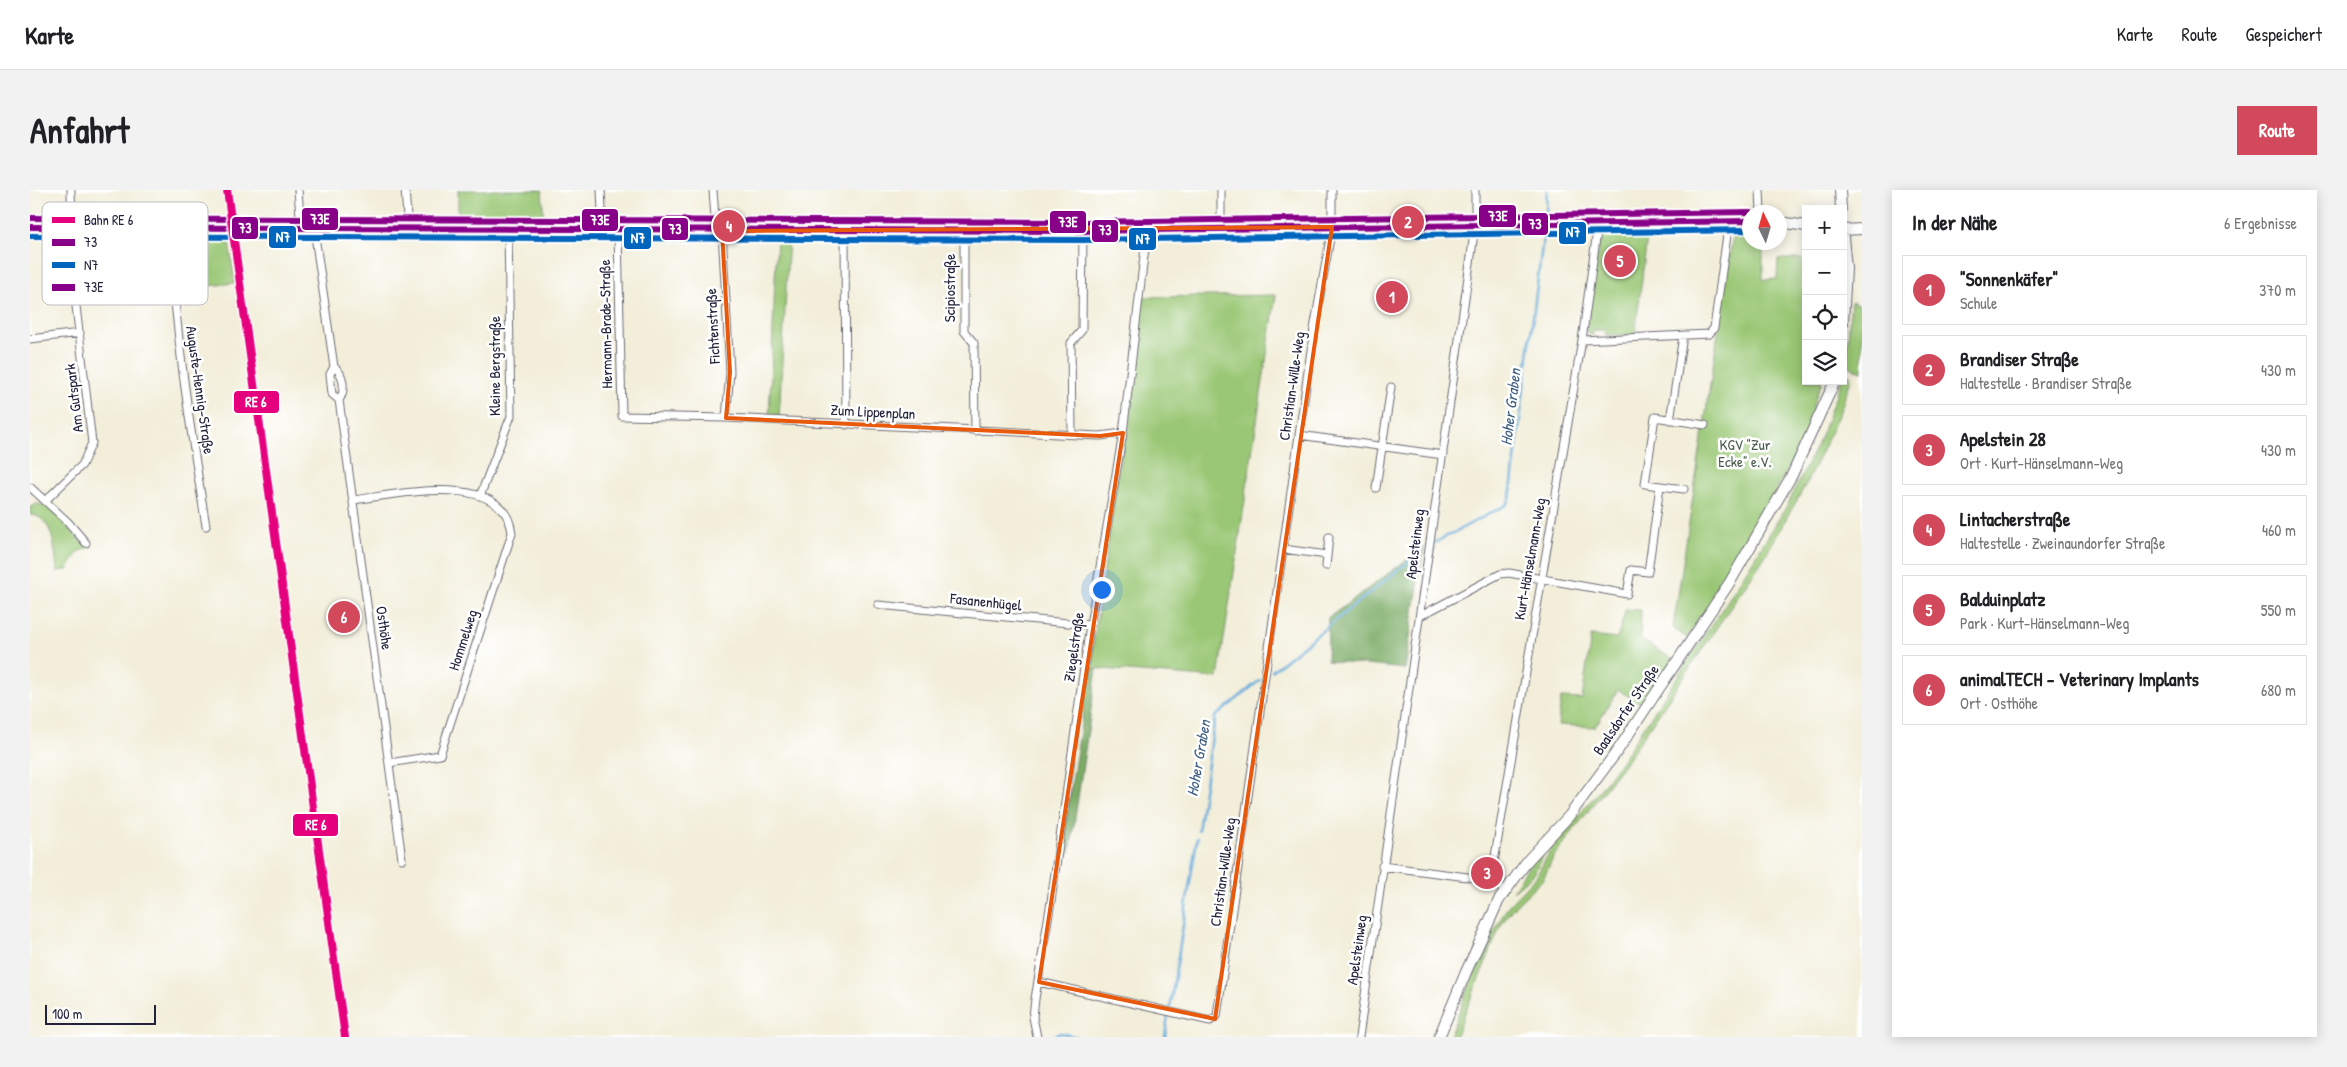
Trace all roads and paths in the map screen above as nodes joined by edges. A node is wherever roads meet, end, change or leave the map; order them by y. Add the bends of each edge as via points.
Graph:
1 (298, 190) edge
2 (405, 190) edge
3 (601, 190) edge
4 (713, 190) edge
5 (1220, 190) edge
6 (1332, 190) edge
7 (1475, 190) edge
8 (1760, 190) edge
9 (1840, 190) edge
10 (1761, 205) edge
11 (1841, 205) edge
12 (1729, 221) junction
13 (1742, 221) edge
14 (1787, 223) edge
15 (1598, 224) junction
16 (1475, 225) junction
17 (1802, 225) edge
18 (208, 227) edge
19 (1332, 227) junction
20 (301, 228) junction
21 (314, 229) junction
22 (408, 229) junction
23 (1221, 229) junction
24 (1862, 229) edge
25 (508, 230) junction
26 (1847, 230) edge
27 (604, 231) junction
28 (618, 231) junction
29 (719, 231) junction
30 (845, 231) junction
31 (964, 231) junction
32 (1083, 231) junction
33 (1147, 231) junction
34 (1844, 250) edge
35 (1845, 295) edge
36 (76, 305) edge
37 (175, 305) edge
38 (80, 333) junction
39 (1683, 336) junction
40 (30, 339) edge
41 (1582, 340) junction
42 (334, 366) junction
43 (1831, 385) edge
44 (1834, 385) edge
45 (1392, 387) dead end
46 (1830, 393) junction
47 (339, 400) junction
48 (622, 416) joint
49 (726, 418) junction
50 (1670, 420) junction
51 (846, 425) junction
52 (1705, 425) dead end
53 (975, 430) junction
54 (1123, 433) junction
55 (1072, 434) junction
56 (1299, 435) junction
57 (1382, 446) junction
58 (1442, 454) junction
59 (1660, 486) junction
60 (30, 487) edge
61 (1376, 488) dead end
62 (1684, 489) dead end
63 (480, 496) junction
64 (353, 500) junction
65 (45, 502) junction
66 (206, 526) dead end
67 (1329, 538) dead end
68 (86, 543) dead end
69 (1283, 549) junction
70 (1327, 555) junction
71 (1326, 566) dead end
72 (1541, 579) junction
73 (878, 605) dead end
74 (1420, 616) junction
75 (1090, 625) junction
76 (389, 763) junction
77 (402, 859) dead end
78 (1382, 866) junction
79 (1490, 880) junction
80 (1505, 890) junction
81 (1039, 982) junction
82 (1038, 1037) edge
83 (1358, 1037) edge
84 (1439, 1037) edge

1 - 20 street
2 - 22 street
3 - 27 street
4 - 29 street, Fichtenstraße
5 - 23 street
6 - 19 street, Christian-Wille-Weg
7 - 16 street, Apelsteinweg
8 - 10 street
9 - 11 street
12 - 13 street
12 - 15 street
12 - 39 street via 1714,328 1709,334
14 - 17 street
15 - 16 street
15 - 41 street, Kurt-Hänselmann-Weg
16 - 19 street
16 - 58 street, Apelsteinweg
18 - 20 street
19 - 23 street
19 - 56 street, Christian-Wille-Weg
20 - 21 street
21 - 22 street
21 - 42 street, Osthöhe
22 - 25 street
23 - 33 street
24 - 26 street
25 - 27 street
25 - 63 street, Kleine Bergstraße via 511,416
27 - 28 street
28 - 29 street
28 - 48 street, Hermann-Brade-Straße
29 - 30 street
29 - 49 street, Fichtenstraße via 730,372
30 - 31 street
30 - 51 street
31 - 32 street
31 - 53 street, Scipiostraße via 964,331 974,343
32 - 33 street
32 - 55 street via 1082,330 1071,344
33 - 54 street, Ziegelstraße
34 - 35 street
36 - 38 street, Am Gutspark
37 - 66 street, Auguste-Hennig-Straße
38 - 40 street
38 - 65 street, Am Gutspark via 92,432 91,449 82,465
39 - 41 street
39 - 50 street
41 - 72 street, Kurt-Hänselmann-Weg
42 - 47 street, Osthöhe via 330,374 332,394
42 - 47 street, Osthöhe via 340,372 344,392
43 - 46 street, Baalsdorfer Straße
44 - 46 street, Baalsdorfer Straße
45 - 57 street
46 - 80 street, Baalsdorfer Straße via 1792,475 1730,582 1618,750 1569,816
47 - 64 street, Osthöhe
48 - 49 street, Zum Lippenplan
49 - 51 street, Zum Lippenplan
50 - 52 street
50 - 59 street via 1655,418 1646,484
51 - 53 street, Zum Lippenplan
53 - 55 street, Zum Lippenplan
54 - 55 street, Zum Lippenplan via 1100,436
54 - 75 street, Ziegelstraße
56 - 57 street
56 - 69 street, Christian-Wille-Weg
57 - 58 street
57 - 61 street
58 - 74 street, Apelsteinweg
59 - 62 street
59 - 72 street via 1648,572 1632,570 1627,594
60 - 65 street
63 - 64 street via 443,490
63 - 76 street, Hommelweg via 504,510 512,533 440,755
64 - 76 street, Osthöhe
65 - 68 street
67 - 70 street
69 - 70 street
69 - 81 street, Christian-Wille-Weg via 1217,1016 1210,1021
70 - 71 street
72 - 74 street via 1500,574
72 - 79 street, Kurt-Hänselmann-Weg
73 - 75 street, Fasanenhügel
74 - 78 street, Apelsteinweg
75 - 81 street, Ziegelstraße
76 - 77 street, Osthöhe
78 - 79 street
78 - 83 street, Apelsteinweg
79 - 80 street
80 - 84 street, Baalsdorfer Straße via 1489,919
81 - 82 street, Ziegelstraße via 1034,1017

